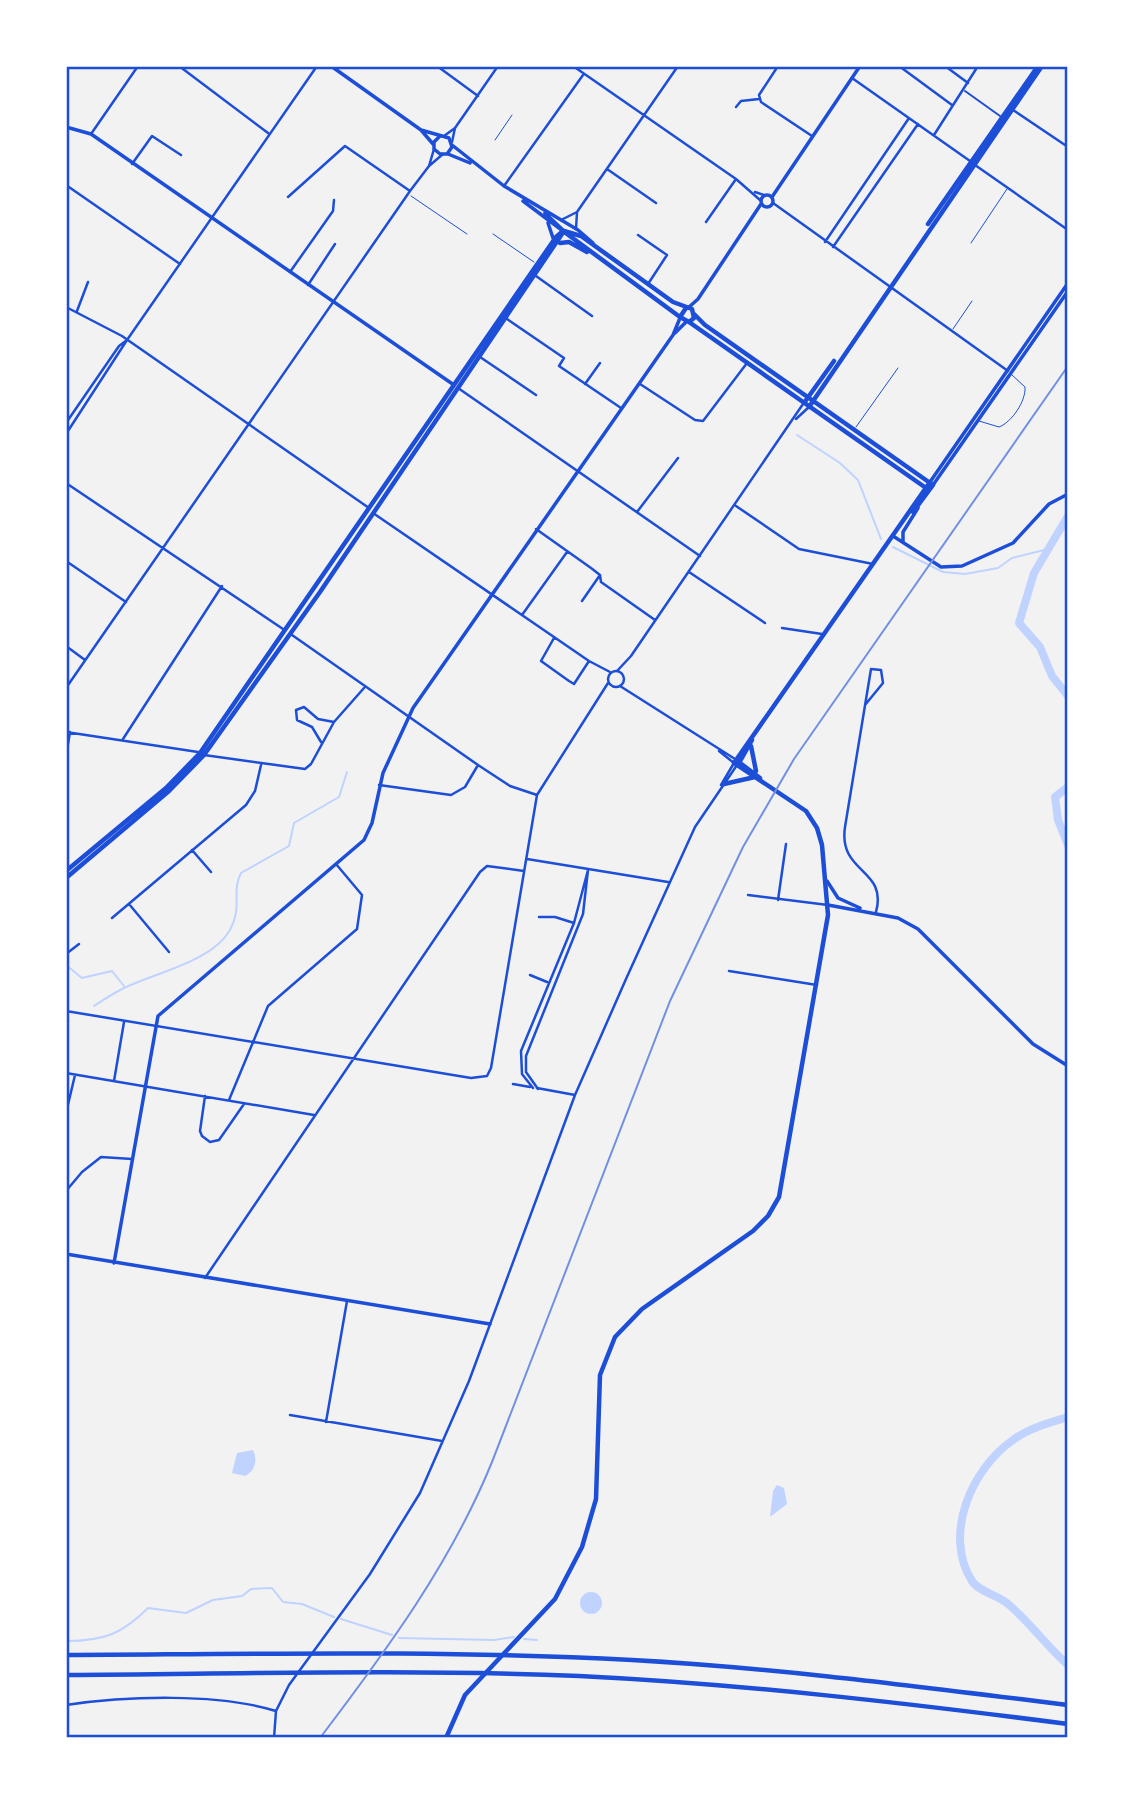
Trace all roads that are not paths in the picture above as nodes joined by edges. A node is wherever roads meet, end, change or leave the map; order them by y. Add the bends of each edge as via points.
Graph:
1 (126, 66) edge
2 (179, 66) edge
3 (317, 66) edge
4 (331, 66) edge
5 (437, 66) edge
6 (499, 66) edge
7 (573, 66) edge
8 (678, 66) edge
9 (778, 66) edge
10 (860, 66) edge
11 (945, 66) edge
12 (978, 66) edge
13 (1040, 66) edge
14 (137, 67) edge
15 (902, 68) edge
16 (584, 74) junction
17 (852, 78) junction
18 (968, 83) junction
19 (964, 90) junction
20 (478, 96) junction
21 (759, 99) junction
22 (952, 105) junction
23 (736, 107) dead end
24 (1013, 110) junction
25 (512, 115) dead end
26 (645, 115) junction
27 (1002, 117) junction
28 (909, 118) junction
29 (918, 124) junction
30 (66, 127) edge
31 (455, 128) junction
32 (421, 130) junction
33 (91, 134) junction
34 (268, 134) junction
35 (934, 135) junction
36 (442, 136) junction
37 (812, 136) junction
38 (495, 140) dead end
39 (452, 143) junction
40 (434, 147) junction
41 (1068, 147) edge
42 (445, 154) junction
43 (181, 155) dead end
44 (472, 163) junction
45 (972, 163) junction
46 (132, 164) junction
47 (429, 166) junction
48 (607, 169) junction
49 (736, 179) junction
50 (66, 185) edge
51 (504, 186) junction
52 (1008, 187) junction
53 (755, 192) junction
54 (409, 193) junction
55 (768, 195) junction
56 (288, 197) dead end
57 (520, 197) junction
58 (334, 200) dead end
59 (656, 203) dead end
60 (762, 204) junction
61 (773, 205) junction
62 (535, 206) junction
63 (577, 212) junction
64 (544, 218) junction
65 (212, 219) junction
66 (561, 220) junction
67 (706, 222) dead end
68 (576, 229) junction
69 (1068, 230) edge
70 (563, 231) junction
71 (467, 234) dead end
72 (493, 234) dead end
73 (638, 235) dead end
74 (825, 242) junction
75 (971, 243) dead end
76 (335, 244) dead end
77 (594, 245) junction
78 (553, 246) junction
79 (833, 247) junction
80 (180, 264) junction
81 (538, 265) junction
82 (290, 272) junction
83 (623, 275) junction
84 (536, 276) junction
85 (88, 282) dead end
86 (1068, 282) edge
87 (648, 284) junction
88 (308, 285) junction
89 (888, 286) junction
90 (1068, 291) edge
91 (698, 299) junction
92 (972, 301) dead end
93 (334, 302) junction
94 (66, 307) edge
95 (687, 308) junction
96 (77, 311) junction
97 (694, 313) junction
98 (592, 316) dead end
99 (680, 317) junction
100 (507, 319) junction
101 (687, 322) junction
102 (952, 331) junction
103 (673, 335) junction
104 (127, 340) junction
105 (480, 357) junction
106 (600, 363) dead end
107 (747, 363) junction
108 (898, 368) dead end
109 (102, 371) junction
110 (1009, 372) junction
111 (107, 374) junction
112 (585, 384) junction
113 (639, 384) junction
114 (456, 387) junction
115 (536, 395) dead end
116 (84, 398) junction
117 (811, 399) junction
118 (89, 401) junction
119 (806, 405) junction
120 (621, 408) junction
121 (976, 423) junction
122 (248, 425) junction
123 (68, 426) edge
124 (854, 429) junction
125 (66, 434) edge
126 (879, 451) junction
127 (678, 458) dead end
128 (578, 471) junction
129 (66, 483) edge
130 (930, 486) junction
131 (1068, 494) edge
132 (922, 502) junction
133 (736, 506) junction
134 (371, 510) junction
135 (637, 512) junction
136 (906, 519) junction
137 (536, 529) junction
138 (893, 536) junction
139 (904, 543) junction
140 (163, 548) junction
141 (567, 551) junction
142 (699, 556) junction
143 (66, 561) edge
144 (873, 564) junction
145 (689, 572) junction
146 (600, 575) junction
147 (222, 586) junction
148 (491, 593) junction
149 (582, 601) dead end
150 (126, 602) junction
151 (522, 615) junction
152 (656, 620) junction
153 (765, 623) dead end
154 (782, 628) dead end
155 (288, 632) junction
156 (825, 635) junction
157 (555, 638) junction
158 (66, 646) edge
159 (86, 660) junction
160 (589, 661) junction
161 (626, 663) junction
162 (599, 667) junction
163 (617, 671) junction
164 (610, 672) junction
165 (623, 674) junction
166 (607, 678) junction
167 (624, 681) junction
168 (608, 683) junction
169 (620, 686) junction
170 (614, 687) junction
171 (66, 688) edge
172 (364, 688) junction
173 (631, 691) junction
174 (603, 696) junction
175 (865, 705) junction
176 (408, 716) junction
177 (334, 722) junction
178 (68, 732) edge
179 (123, 740) junction
180 (321, 742) junction
181 (752, 742) junction
182 (202, 754) junction
183 (66, 756) edge
184 (737, 763) junction
185 (261, 765) junction
186 (478, 765) junction
187 (758, 777) junction
188 (379, 785) junction
189 (722, 785) junction
190 (537, 795) junction
191 (786, 845) dead end
192 (192, 850) junction
193 (527, 859) junction
194 (336, 864) junction
195 (587, 870) junction
196 (66, 871) edge
197 (524, 871) junction
198 (211, 872) dead end
199 (66, 878) edge
200 (826, 879) junction
201 (669, 882) junction
202 (748, 895) dead end
203 (778, 900) junction
204 (129, 904) junction
205 (828, 905) junction
206 (867, 911) junction
207 (876, 912) junction
208 (538, 917) dead end
209 (112, 918) dead end
210 (574, 923) junction
211 (79, 943) dead end
212 (169, 952) dead end
213 (66, 954) edge
214 (729, 971) dead end
215 (530, 975) dead end
216 (547, 982) junction
217 (817, 985) junction
218 (66, 1011) edge
219 (125, 1021) junction
220 (155, 1026) junction
221 (253, 1041) junction
222 (352, 1059) junction
223 (1068, 1066) edge
224 (66, 1073) edge
225 (75, 1074) junction
226 (114, 1081) junction
227 (513, 1084) dead end
228 (144, 1086) junction
229 (533, 1088) junction
230 (538, 1089) junction
231 (575, 1095) junction
232 (205, 1096) junction
233 (229, 1100) junction
234 (245, 1103) junction
235 (66, 1113) edge
236 (314, 1115) junction
237 (132, 1159) junction
238 (66, 1191) edge
239 (66, 1254) edge
240 (114, 1263) junction
241 (205, 1278) junction
242 (347, 1301) junction
243 (490, 1324) junction
244 (290, 1415) dead end
245 (326, 1422) junction
246 (442, 1441) junction
247 (66, 1656) edge
248 (66, 1675) edge
249 (66, 1705) edge
250 (1068, 1705) edge
251 (276, 1711) junction
252 (1068, 1724) edge
253 (274, 1738) edge
254 (446, 1738) edge

1 - 14 street
2 - 34 street
3 - 34 street
4 - 32 street
5 - 20 street
6 - 20 street
7 - 16 street
8 - 26 street
9 - 21 street
10 - 17 street
11 - 18 street
12 - 18 street
13 - 24 main road
13 - 27 main road
14 - 33 street
15 - 22 street
16 - 26 street
16 - 51 street
17 - 28 street
17 - 37 street
18 - 19 street
19 - 22 street
19 - 27 street
20 - 31 street
21 - 23 street via 741,101
21 - 37 street
22 - 35 street
24 - 41 street
24 - 45 main road
25 - 38 lane
26 - 48 street
26 - 49 street
27 - 45 main road
28 - 29 street
28 - 74 street
29 - 35 street
29 - 79 street
30 - 33 street
31 - 36 street
31 - 39 street
32 - 36 street
32 - 40 street
33 - 46 street
34 - 65 street
35 - 45 street
36 - 39 street
36 - 40 street
37 - 55 street
39 - 42 street
39 - 44 street
40 - 42 street
40 - 47 street
42 - 44 street
42 - 47 street
43 - 46 street via 152,136
44 - 51 street
45 - 52 street
45 - 89 main road
46 - 65 street
47 - 54 street
48 - 59 street
48 - 63 street
49 - 53 street
49 - 67 street
50 - 80 street
51 - 57 street
52 - 69 street
52 - 75 lane
53 - 55 street
53 - 60 street
54 - 56 street via 345,146
54 - 71 lane
54 - 93 street
55 - 60 street
55 - 61 street
57 - 62 street
57 - 64 street
58 - 82 street via 333,211
60 - 61 street
60 - 91 street
61 - 74 street
62 - 66 street
62 - 70 street
63 - 66 street
63 - 68 street
64 - 70 street
64 - 78 street via 554,233
65 - 80 street
65 - 82 street
66 - 68 street
68 - 77 street
70 - 77 main road
70 - 78 main road
70 - 83 main road
72 - 81 lane
73 - 87 street via 667,256
74 - 79 street
76 - 88 street
77 - 87 main road
78 - 81 main road
78 - 83 main road via 571,242
78 - 84 main road
79 - 89 street
80 - 104 street
81 - 114 main road
82 - 88 street
83 - 99 main road
84 - 98 street
84 - 100 main road
85 - 96 street
86 - 110 street
87 - 95 main road
88 - 93 street
89 - 102 street
89 - 117 main road
90 - 110 street
91 - 95 street
91 - 97 street
92 - 102 lane
93 - 114 street
93 - 122 street
94 - 96 street
95 - 97 main road
95 - 99 main road
96 - 104 street
97 - 101 main road
97 - 117 main road
99 - 101 main road
99 - 103 street
100 - 105 main road
100 - 112 street via 564,358 559,366
101 - 103 street
101 - 107 main road
102 - 110 street
103 - 113 street
104 - 109 street
104 - 111 street
104 - 122 street
105 - 114 main road
105 - 115 street
106 - 112 street
107 - 113 street via 703,421 695,421
107 - 119 main road
108 - 124 lane
109 - 111 street
109 - 116 street
110 - 121 street
110 - 121 lane via 1026,389 1012,417 999,427
110 - 130 street
111 - 118 street
112 - 120 street
113 - 120 street
114 - 128 street
114 - 134 main road
116 - 118 street
116 - 123 street
117 - 119 main road
117 - 124 main road
118 - 123 street
119 - 126 main road
119 - 133 street
120 - 128 street
121 - 130 street
122 - 134 street
122 - 140 street
123 - 125 street
124 - 126 main road
126 - 130 main road
127 - 135 street
128 - 135 street
128 - 137 street
129 - 140 street
130 - 132 main road
130 - 136 main road
131 - 139 street via 1049,504 1013,542 962,566 941,567
132 - 136 main road
132 - 139 street via 903,531
133 - 142 street
133 - 144 street via 799,549
134 - 148 street
134 - 155 main road
135 - 142 street
136 - 138 main road
137 - 141 street
137 - 148 street
138 - 139 street
138 - 144 main road
140 - 147 street
140 - 150 street
141 - 146 street
141 - 151 street
142 - 145 street
143 - 150 street
144 - 156 main road
145 - 152 street
145 - 153 street
146 - 149 street
146 - 152 street via 601,582
147 - 155 street
147 - 179 street
148 - 151 street
148 - 176 street
150 - 159 street
151 - 157 street
152 - 161 street
154 - 156 street
155 - 172 street
155 - 182 main road
156 - 181 main road
157 - 160 street
157 - 160 street via 542,656 542,664 574,684
158 - 159 street
159 - 171 street
160 - 162 street
161 - 163 street
161 - 165 street
162 - 164 street
162 - 166 street
163 - 164 street
163 - 165 street
164 - 166 street
165 - 167 street
166 - 168 street
167 - 169 street
167 - 173 street
168 - 170 street
168 - 174 street
169 - 170 street
169 - 173 street
170 - 174 street
172 - 176 street
172 - 177 street
173 - 184 street
174 - 190 street
175 - 175 street via 871,669 881,670 883,683
175 - 207 street via 843,844 847,855 877,887
176 - 186 street
176 - 188 street
177 - 180 street
177 - 180 street via 318,719 304,707 296,710 297,720 312,727
178 - 179 street
178 - 183 street
179 - 182 street
180 - 185 street via 311,764 296,770
181 - 184 main road
181 - 187 main road
182 - 185 street
182 - 196 main road
182 - 199 main road via 169,791
184 - 187 main road
184 - 189 street
185 - 192 street via 256,791 246,805
186 - 188 street via 465,786 451,795
186 - 190 street via 510,786
187 - 189 main road
187 - 200 main road via 806,811 817,828
188 - 194 street via 368,834
189 - 201 street via 703,812
190 - 193 street
191 - 203 street
192 - 198 street
192 - 204 street
193 - 195 street
193 - 197 street
194 - 220 street via 161,1013
194 - 221 street via 362,895 357,929 271,1003
195 - 201 street
195 - 210 street
195 - 230 street via 583,914 526,1056 526,1072
197 - 222 street via 483,868
197 - 222 street via 487,1076 471,1078
200 - 205 main road
200 - 206 street via 838,898
201 - 231 street
202 - 203 street
203 - 205 street
204 - 209 street
204 - 212 street
205 - 206 street
205 - 217 main road
206 - 207 street
207 - 223 street via 918,929 1033,1044
208 - 210 street
210 - 216 street
211 - 213 street
214 - 217 street
215 - 216 street
216 - 229 street via 520,1056 522,1074
217 - 254 main road via 783,1184 774,1207 753,1231 642,1309 615,1337 600,1375 596,1499 582,1547 555,1599 465,1695
218 - 219 street
219 - 220 street
219 - 226 street
220 - 221 street
220 - 228 street
221 - 222 street
221 - 233 street
222 - 236 street
224 - 225 street
225 - 226 street
225 - 235 street
226 - 228 street
227 - 229 street
228 - 232 street
228 - 237 street
229 - 230 street
230 - 231 street
231 - 243 street
232 - 233 street
232 - 234 street via 200,1131 210,1142 219,1140
233 - 234 street
234 - 236 street
236 - 241 street
237 - 238 street via 101,1157
237 - 240 street
239 - 240 street
240 - 241 street
241 - 242 street
242 - 243 street
242 - 245 street
243 - 246 street
244 - 245 street
245 - 246 street
246 - 251 street via 406,1518 289,1685
247 - 250 main road via 519,1655 778,1671
248 - 252 main road via 384,1673 650,1680 833,1695
249 - 251 street via 111,1700 218,1700
251 - 253 street

